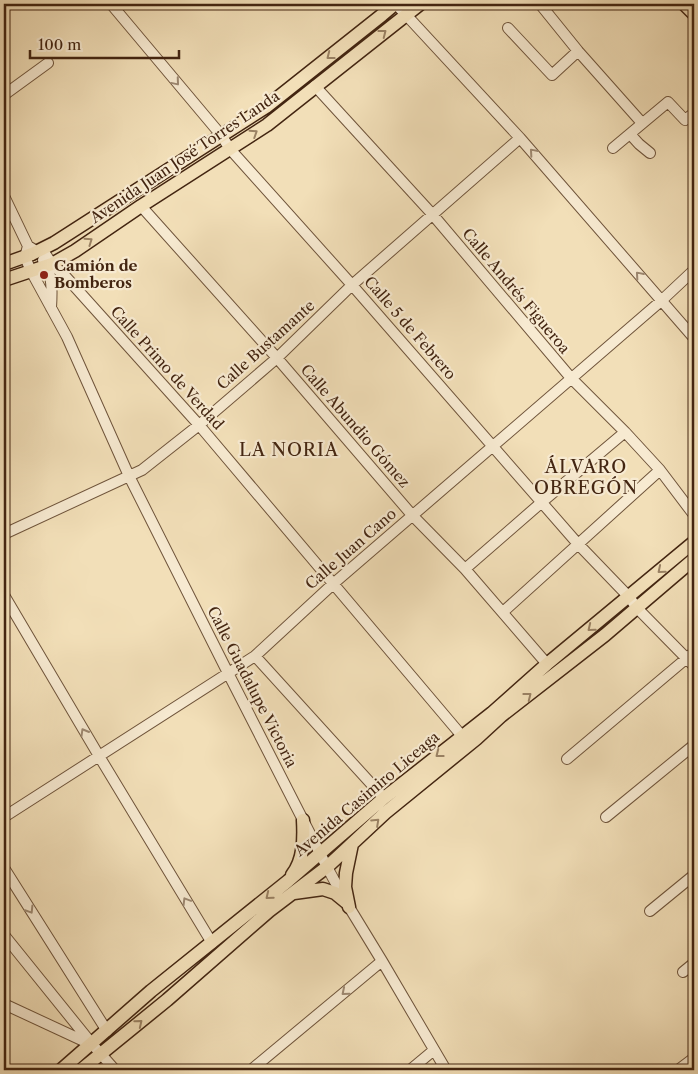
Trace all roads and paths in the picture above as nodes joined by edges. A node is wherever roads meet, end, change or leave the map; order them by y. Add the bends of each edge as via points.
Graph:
1 (111, 4) edge
2 (395, 4) edge
3 (420, 4) edge
4 (540, 4) edge
5 (684, 4) edge
6 (406, 14) junction
7 (694, 14) edge
8 (508, 28) dead end
9 (578, 51) junction
10 (48, 64) dead end
11 (315, 86) junction
12 (4, 94) edge
13 (694, 113) edge
14 (642, 123) junction
15 (630, 134) junction
16 (221, 135) junction
17 (520, 138) junction
18 (613, 148) dead end
19 (230, 149) junction
20 (650, 153) dead end
21 (4, 196) edge
22 (141, 206) junction
23 (433, 215) junction
24 (33, 251) junction
25 (4, 264) edge
26 (50, 265) junction
27 (694, 270) edge
28 (31, 271) junction
29 (4, 280) edge
30 (352, 285) junction
31 (661, 301) junction
32 (51, 308) junction
33 (694, 338) edge
34 (277, 358) junction
35 (571, 378) junction
36 (199, 425) junction
37 (625, 432) junction
38 (494, 446) junction
39 (660, 470) junction
40 (129, 476) junction
41 (542, 502) junction
42 (412, 515) junction
43 (694, 515) edge
44 (4, 534) edge
45 (694, 542) edge
46 (578, 544) junction
47 (694, 559) edge
48 (465, 569) junction
49 (333, 584) junction
50 (4, 595) edge
51 (629, 597) junction
52 (637, 608) junction
53 (502, 612) junction
54 (690, 655) edge
55 (254, 656) junction
56 (547, 664) junction
57 (694, 666) edge
58 (228, 673) junction
59 (462, 736) junction
60 (691, 748) edge
61 (99, 756) junction
62 (567, 760) dead end
63 (694, 760) edge
64 (384, 798) junction
65 (4, 817) edge
66 (606, 817) dead end
67 (303, 820) junction
68 (352, 844) junction
69 (320, 854) junction
70 (327, 867) junction
71 (4, 868) edge
72 (694, 875) edge
73 (288, 881) junction
74 (294, 893) junction
75 (348, 904) junction
76 (650, 911) dead end
77 (4, 935) edge
78 (212, 943) junction
79 (382, 961) junction
80 (694, 963) edge
81 (683, 972) dead end
82 (4, 1004) edge
83 (107, 1031) junction
84 (92, 1044) junction
85 (434, 1050) junction
86 (101, 1054) junction
87 (694, 1058) edge
88 (61, 1070) edge
89 (81, 1070) edge
90 (115, 1070) edge
91 (251, 1070) edge
92 (410, 1070) edge
93 (446, 1070) edge
94 (678, 1070) edge

1 -> 16 street, Calle 5 de Febrero
2 - 6 street
2 -> 16 main road, Avenida Juan José Torres Landa via 266,106
3 - 6 main road, Avenida Juan José Torres Landa
4 - 9 street
5 - 7 main road
11 -> 6 main road, Avenida Juan José Torres Landa
6 - 17 street
8 - 9 street via 552,75
9 - 14 street
10 - 12 street
19 -> 11 main road, Avenida Juan José Torres Landa
11 - 23 street, Calle Andrés Figueroa
13 - 14 street via 685,120 668,102
14 - 15 street
15 - 18 street
15 - 20 street
16 - 19 street, Calle 5 de Febrero
16 - 24 main road, Avenida Juan José Torres Landa via 67,235
17 - 23 street, Calle Bustamante
31 -> 17 street
19 - 22 main road, Avenida Juan José Torres Landa
19 - 30 street, Calle 5 de Febrero
21 - 24 street
26 -> 22 main road, Avenida Juan José Torres Landa
22 - 34 street, Calle Abundio Gómez
23 - 30 street, Calle Bustamante
23 - 35 street, Calle Andrés Figueroa
24 - 25 main road, Avenida Juan José Torres Landa
24 - 26 street, Calle Guadalupe Victoria
24 - 28 street, Calle Guadalupe Victoria
26 - 28 main road, Avenida Juan José Torres Landa
26 - 32 street, Calle Guadalupe Victoria
26 - 36 street, Calle Primo de Verdad via 66,277
27 - 31 street, Calle Juan Cano
28 - 29 main road, Avenida Juan José Torres Landa
28 - 32 street, Calle Guadalupe Victoria
30 - 34 street, Calle Bustamante
30 - 38 street, Calle 5 de Febrero
31 - 33 street
31 - 35 street, Calle Juan Cano
32 - 40 street, Calle Guadalupe Victoria
34 - 36 street, Calle Bustamante
34 - 42 street, Calle Abundio Gómez
35 - 37 street, Calle Andrés Figueroa
35 - 38 street, Calle Juan Cano
36 - 40 street, Calle Bustamante via 142,470
36 - 49 street, Calle Primo de Verdad
37 - 39 street, Calle Andrés Figueroa
37 - 41 street
38 - 41 street, Calle 5 de Febrero
38 - 42 street, Calle Juan Cano
39 - 43 street, Calle Andrés Figueroa
39 - 46 street
40 - 44 street, Calle Bustamante
40 - 58 street, Calle Guadalupe Victoria
41 - 46 street, Calle 5 de Febrero
41 - 48 street
42 - 48 street, Calle Abundio Gómez
42 - 49 street, Calle Juan Cano
45 -> 51 main road, Avenida Casimiro Liceaga
46 - 51 street, Calle 5 de Febrero
46 - 53 street
47 - 52 main road, Avenida Casimiro Liceaga
48 - 53 street, Calle Abundio Gómez
49 - 55 street, Calle Juan Cano
49 - 59 street, Calle Primo de Verdad
61 -> 50 street
51 - 52 street, Calle 5 de Febrero
51 -> 56 main road, Avenida Casimiro Liceaga
52 - 54 street, Calle 5 de Febrero
68 -> 52 main road, Avenida Casimiro Liceaga via 385,812
53 - 56 street, Calle Abundio Gómez
54 - 57 street, Calle 5 de Febrero
54 - 62 street
55 - 58 street, Calle Juan Cano
55 - 64 street
56 - 59 main road, Avenida Casimiro Liceaga
58 - 61 street, Calle Juan Cano
58 - 67 street, Calle Guadalupe Victoria
59 -> 64 main road, Avenida Casimiro Liceaga
60 - 63 street
60 - 66 street
61 - 65 street, Calle Juan Cano
78 -> 61 street
64 - 69 main road, Avenida Casimiro Liceaga
67 - 69 street, Calle Guadalupe Victoria
67 - 73 main road via 300,858
68 - 70 main road, Avenida Casimiro Liceaga
68 - 75 main road via 345,887
69 - 70 street, Calle Guadalupe Victoria
69 - 73 main road, Avenida Casimiro Liceaga
70 - 74 main road, Avenida Casimiro Liceaga
70 - 75 street, Calle Guadalupe Victoria
71 -> 83 street
72 - 76 street
73 -> 78 main road, Avenida Casimiro Liceaga
74 - 75 main road via 323,889 335,893
86 -> 74 main road, Avenida Casimiro Liceaga
75 - 79 street, Calle Guadalupe Victoria
77 - 84 street
78 - 83 main road, Avenida Casimiro Liceaga
79 - 85 street, Calle Guadalupe Victoria
79 -> 91 street
80 - 81 street
82 - 84 street
83 - 84 main road, Avenida Casimiro Liceaga
84 - 86 street
84 - 88 main road, Avenida Casimiro Liceaga
85 - 92 street
85 - 93 street, Calle Guadalupe Victoria
86 - 89 main road, Avenida Casimiro Liceaga
86 - 90 street
87 - 94 street

